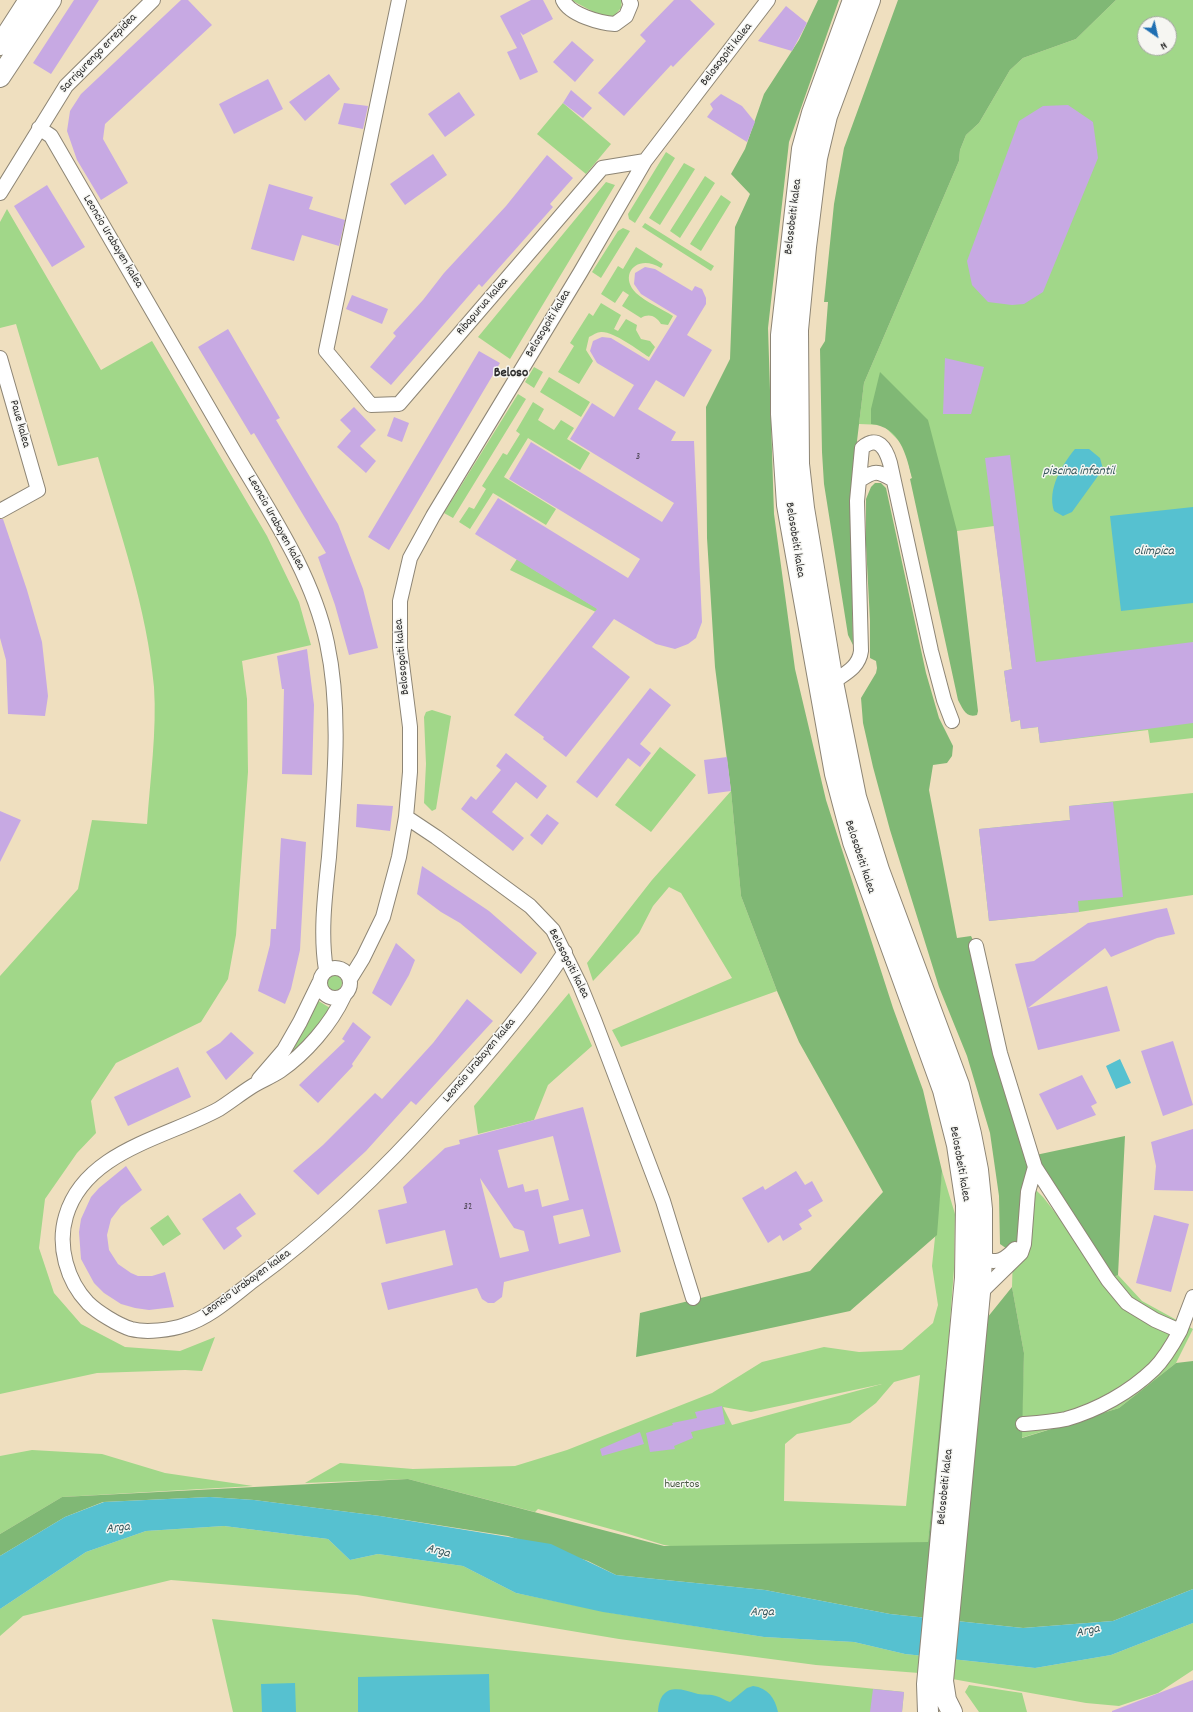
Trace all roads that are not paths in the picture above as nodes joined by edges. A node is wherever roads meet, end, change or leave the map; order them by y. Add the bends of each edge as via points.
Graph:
1 (29, 0) edge
2 (51, 0) edge
3 (153, 0) edge
4 (399, 0) edge
5 (563, 0) edge
6 (629, 0) edge
7 (768, 0) edge
8 (853, 0) edge
9 (870, 0) edge
10 (0, 45) edge
11 (0, 77) edge
12 (39, 128) junction
13 (645, 161) junction
14 (0, 193) edge
15 (0, 358) edge
16 (892, 479) junction
17 (860, 480) junction
18 (0, 511) edge
19 (833, 682) junction
20 (952, 721) dead end
21 (406, 818) junction
22 (976, 946) dead end
23 (565, 952) junction
24 (326, 970) junction
25 (350, 979) junction
26 (319, 983) junction
27 (344, 996) junction
28 (254, 1085) junction
29 (1035, 1167) junction
30 (982, 1259) junction
31 (980, 1293) junction
32 (1193, 1297) edge
33 (693, 1298) dead end
34 (1180, 1331) junction
35 (1023, 1424) dead end
36 (948, 1538) junction
37 (949, 1706) edge
38 (928, 1708) edge

1 - 10 main road
2 - 11 main road
3 - 12 street, Sarrigurengo errepidea via 66,86
4 - 13 street, Ribapurua kalea via 326,351 371,405 399,404 602,168
5 - 6 street via 581,15 599,23 615,24 626,16 631,4
7 - 13 street, Belosogoiti kalea
8 - 36 main road, Belosobeiti kalea via 812,113 802,149 781,335 781,414 787,505 835,774 853,842 944,1090 957,1145 966,1205 965,1278
9 - 19 main road, Belosobeiti kalea via 830,109 817,158 798,330 799,464
12 - 14 street, Sarrigurengo errepidea
12 - 24 street, Leoncio Urabayen kalea via 51,136 310,586 327,643 335,694 333,808 323,920
13 - 21 street, Belosogoiti kalea via 410,558 400,601 400,648 410,727
15 - 18 street, Paue kalea via 38,490
16 - 17 street via 879,472
16 - 17 street via 886,449 874,442 862,448
16 - 20 street via 931,651
17 - 19 street via 857,501 860,660
19 - 30 main road, Belosobeiti kalea via 847,756 866,831 959,1085 967,1114 978,1170 982,1209
21 - 23 street, Belosogoiti kalea via 530,906 553,930
21 - 25 street via 399,857 383,917
22 - 29 street via 1000,1053
23 - 28 street, Leoncio Urabayen kalea via 544,983 478,1066 403,1148 322,1226 277,1263 208,1315 187,1325 166,1331 131,1329 102,1314 88,1303 78,1288 63,1253 65,1216 82,1184 97,1168 115,1157 219,1108
23 - 33 street, Belosogoiti kalea via 595,1022 663,1201
24 - 25 street via 340,969
24 - 26 street
25 - 27 street via 349,989
26 - 27 street via 326,996 335,999
26 - 28 street, Leoncio Urabayen kalea via 284,1050
27 - 28 street, Leoncio Urabayen kalea via 338,1010 302,1052 280,1070
29 - 30 street via 1024,1182 1016,1248 998,1261
29 - 31 street via 1028,1192 1021,1253
29 - 34 street via 1108,1280 1127,1303
30 - 31 main road, Belosobeiti kalea
31 - 36 main road, Belosobeiti kalea via 972,1390
32 - 34 street
34 - 35 street via 1154,1368 1110,1401 1065,1419
36 - 37 main road, Belosobeiti kalea via 942,1681
36 - 38 main road, Belosobeiti kalea via 927,1684

